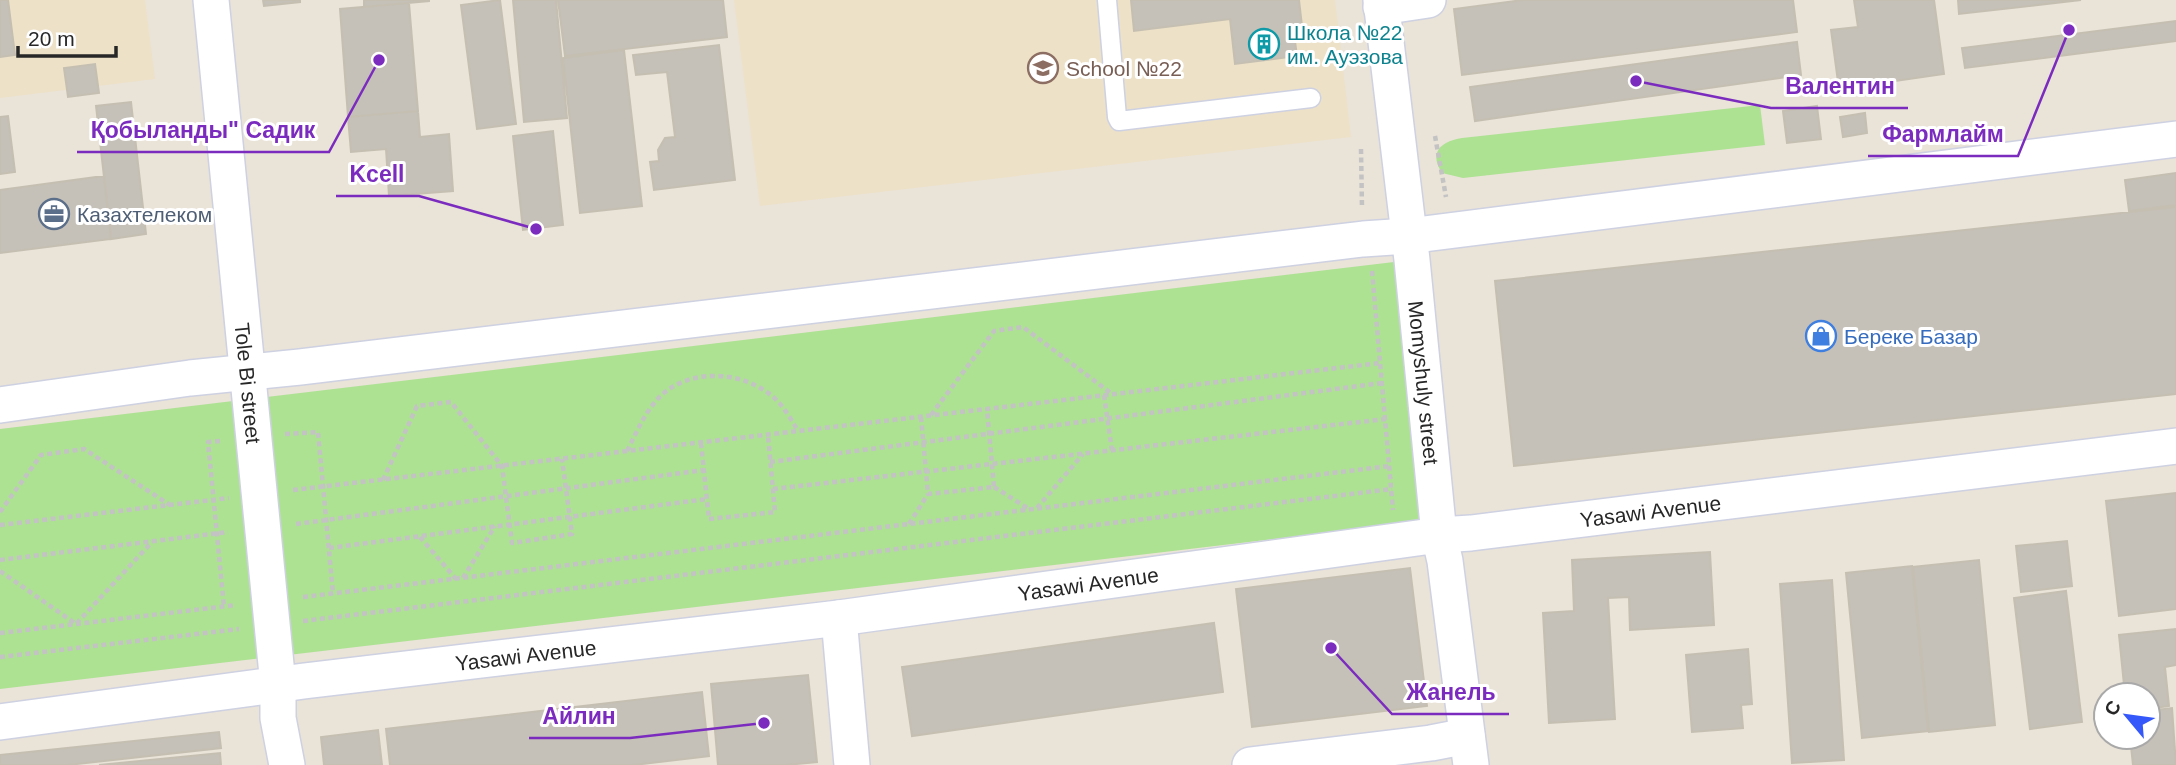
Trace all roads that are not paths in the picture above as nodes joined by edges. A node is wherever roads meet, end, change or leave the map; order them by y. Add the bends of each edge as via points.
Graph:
1 (211, 0) edge
2 (1107, 0) edge
3 (1428, 0) edge
4 (1381, 3) edge
5 (1311, 98) dead end
6 (2176, 139) edge
7 (1408, 236) junction
8 (247, 373) junction
9 (0, 405) edge
10 (2176, 446) edge
11 (1439, 535) junction
12 (839, 618) junction
13 (278, 685) junction
14 (0, 722) edge
15 (1469, 750) edge
16 (1261, 764) edge
17 (287, 765) edge
18 (852, 765) edge

1 - 8 street, Tole Bi street
2 - 5 lane via 1119,121
3 - 4 street
4 - 7 street, Momyshuly street
6 - 7 street
7 - 8 street
7 - 11 street, Momyshuly street
8 - 9 street
8 - 13 street, Tole Bi street
10 - 11 street, Yasawi Avenue
11 - 12 street, Yasawi Avenue
11 - 15 street, Momyshuly street
12 - 13 street, Yasawi Avenue
12 - 18 street
13 - 14 street, Yasawi Avenue
13 - 17 street, Tole Bi street via 278,718
15 - 16 street via 1431,743

